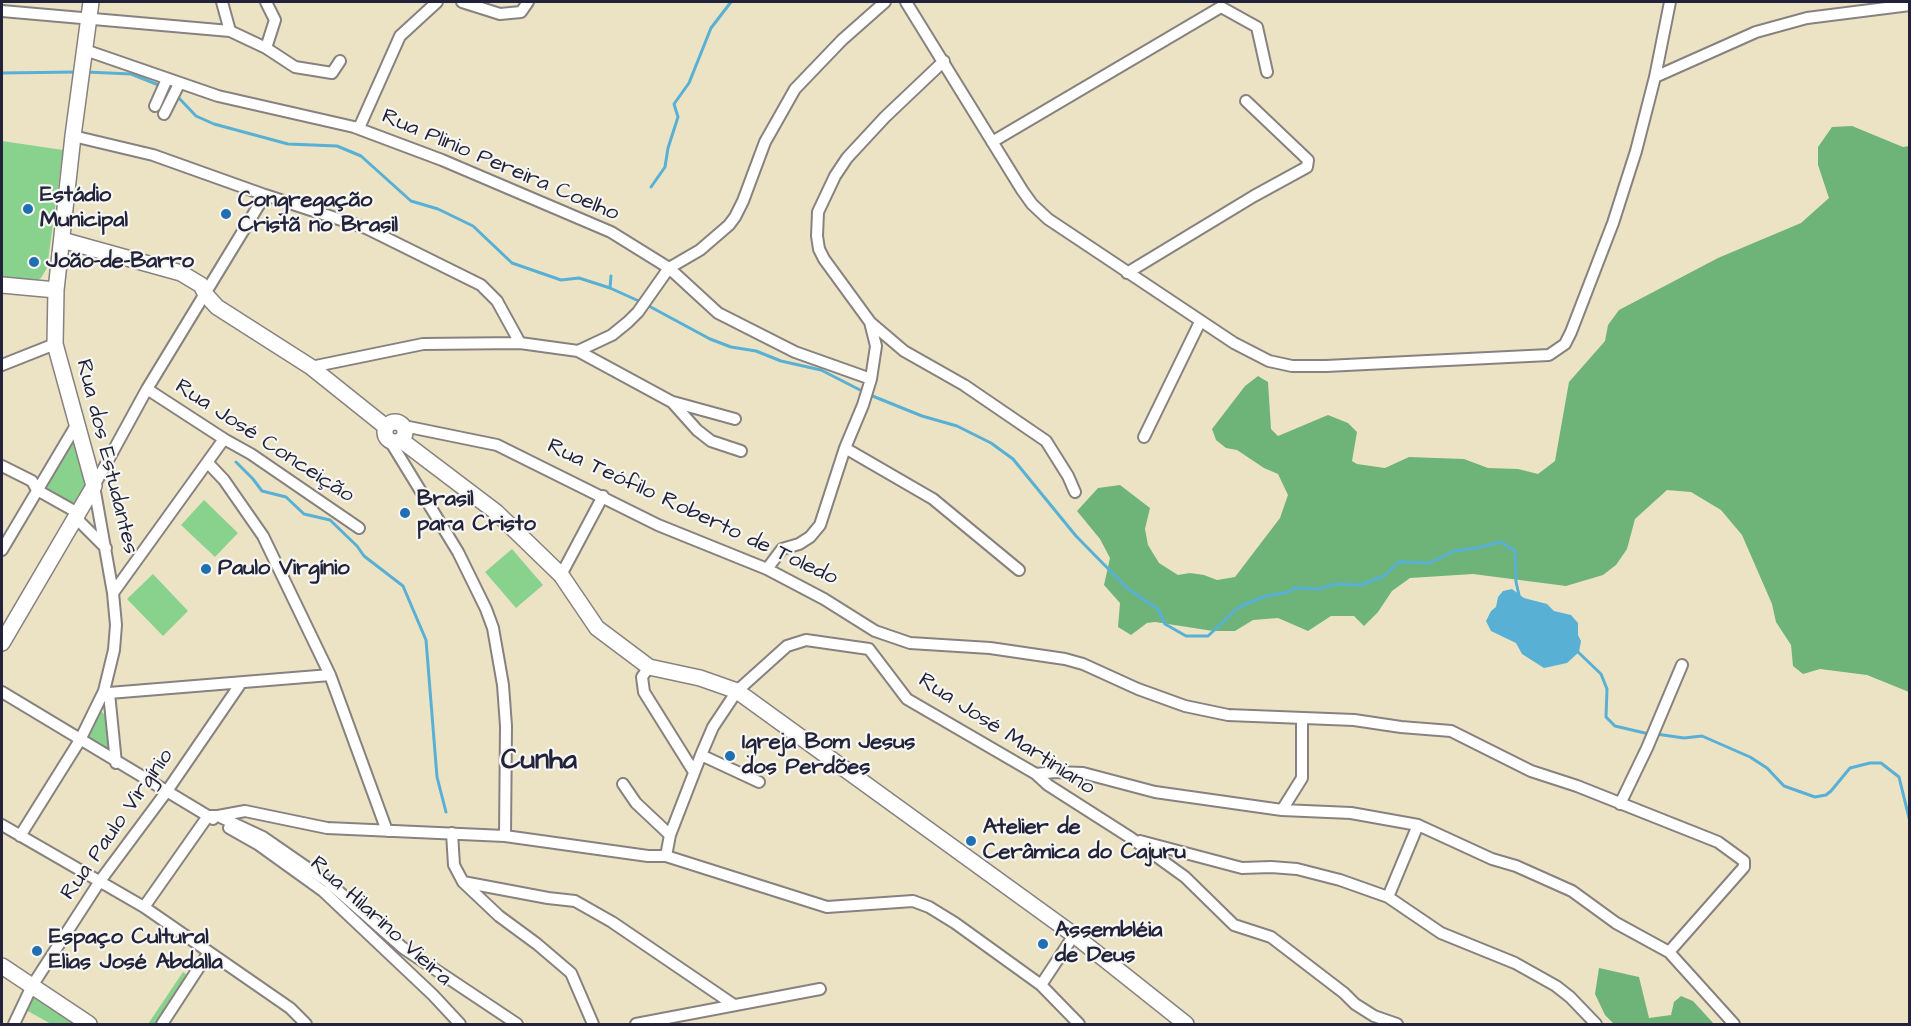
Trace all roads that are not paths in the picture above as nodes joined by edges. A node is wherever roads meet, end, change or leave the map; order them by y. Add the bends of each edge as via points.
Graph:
1 (91, 2) edge
2 (222, 2) edge
3 (266, 2) edge
4 (437, 2) edge
5 (462, 2) edge
6 (528, 2) edge
7 (885, 2) edge
8 (906, 2) edge
9 (1670, 2) edge
10 (1910, 5) edge
11 (2, 11) edge
12 (89, 19) junction
13 (231, 31) junction
14 (266, 48) junction
15 (86, 50) junction
16 (340, 61) dead end
17 (944, 61) junction
18 (1267, 72) dead end
19 (1655, 77) junction
20 (166, 81) junction
21 (178, 87) junction
22 (1246, 101) dead end
23 (157, 102) dead end
24 (164, 114) dead end
25 (359, 128) junction
26 (73, 136) junction
27 (992, 142) junction
28 (265, 195) junction
29 (62, 240) junction
30 (669, 268) junction
31 (1126, 273) junction
32 (2, 285) edge
33 (56, 290) junction
34 (206, 295) junction
35 (1200, 321) junction
36 (870, 322) junction
37 (520, 343) junction
38 (55, 344) junction
39 (578, 351) junction
40 (2, 365) edge
41 (311, 367) junction
42 (870, 381) junction
43 (147, 389) junction
44 (672, 402) junction
45 (735, 419) dead end
46 (78, 422) junction
47 (395, 433) junction
48 (1144, 437) dead end
49 (224, 439) junction
50 (845, 448) junction
51 (741, 451) dead end
52 (208, 463) junction
53 (2, 466) edge
54 (94, 486) junction
55 (37, 490) junction
56 (1075, 492) dead end
57 (603, 496) junction
58 (78, 513) junction
59 (359, 528) dead end
60 (106, 548) junction
61 (2, 550) edge
62 (767, 569) junction
63 (1019, 570) dead end
64 (561, 575) junction
65 (113, 593) junction
66 (875, 631) junction
67 (2, 644) edge
68 (869, 649) junction
69 (1682, 666) dead end
70 (649, 667) junction
71 (330, 675) junction
72 (241, 683) junction
73 (737, 691) junction
74 (2, 692) edge
75 (106, 692) junction
76 (1302, 720) junction
77 (80, 740) junction
78 (701, 754) junction
79 (116, 763) junction
80 (694, 772) junction
81 (1036, 774) junction
82 (759, 782) dead end
83 (623, 784) dead end
84 (166, 791) junction
85 (1620, 804) junction
86 (1282, 810) junction
87 (213, 816) junction
88 (2, 825) edge
89 (1418, 825) junction
90 (387, 831) junction
91 (452, 833) junction
92 (670, 835) junction
93 (20, 836) junction
94 (505, 836) junction
95 (1131, 838) junction
96 (666, 856) junction
97 (100, 881) junction
98 (463, 882) junction
99 (1388, 897) junction
100 (144, 907) junction
101 (1074, 935) junction
102 (209, 952) junction
103 (1669, 952) junction
104 (2, 966) edge
105 (32, 986) junction
106 (1041, 986) junction
107 (820, 989) dead end
108 (735, 1005) junction
109 (14, 1024) edge
110 (89, 1024) edge
111 (162, 1024) edge
112 (306, 1024) edge
113 (460, 1024) edge
114 (518, 1024) edge
115 (593, 1024) edge
116 (636, 1024) edge
117 (1079, 1024) edge
118 (1186, 1024) edge
119 (1397, 1024) edge
120 (1596, 1024) edge
121 (1734, 1024) edge

1 - 12 street, Rua dos Estudantes
2 - 13 street
3 - 14 street via 275,20
4 - 25 street via 400,36
5 - 6 street via 500,14 521,12
7 - 30 street via 795,88 765,142 729,225 700,250
8 - 17 street
9 - 19 street
10 - 19 street via 1807,18 1756,32
11 - 12 street
12 - 13 street
12 - 15 street, Rua dos Estudantes
13 - 14 street
14 - 16 street via 295,67 332,73
15 - 20 street, Rua Plinio Pereira Coelho
15 - 26 street, Rua dos Estudantes
17 - 27 street
17 - 36 street via 847,158 818,212 817,236 824,259
18 - 27 street via 1257,27 1221,7
19 - 35 street via 1636,152 1589,287 1565,344 1549,355 1292,366 1269,362
20 - 21 street, Rua Plinio Pereira Coelho
20 - 23 street
21 - 24 street
21 - 25 street, Rua Plinio Pereira Coelho
22 - 31 street via 1308,160 1307,167
25 - 30 street, Rua Plinio Pereira Coelho via 611,232
26 - 28 street via 153,155
26 - 29 street, Rua dos Estudantes
27 - 31 street via 1032,204
28 - 34 street
28 - 37 street via 366,228 481,285 497,301
29 - 33 street, Rua dos Estudantes
29 - 34 street, Rua Teófilo Roberto de Toledo via 181,273 201,285
30 - 39 street via 638,312 612,335
30 - 42 street, Rua Plinio Pereira Coelho via 718,313 740,326
31 - 35 street
32 - 33 street
33 - 38 street, Rua dos Estudantes
34 - 41 street, Rua Teófilo Roberto de Toledo via 217,307
34 - 43 street
35 - 48 street
36 - 42 street via 876,345
36 - 56 street via 904,351 964,385 1046,441
37 - 39 street
37 - 41 street via 423,344
38 - 40 street
38 - 46 street, Rua dos Estudantes
39 - 44 street
41 - 47 street, Rua Teófilo Roberto de Toledo
42 - 50 street
43 - 49 street, Rua José Conceição
43 - 54 street
44 - 45 street
44 - 51 street via 711,441
46 - 54 street, Rua dos Estudantes
46 - 55 street
47 - 57 street, Rua Teófilo Roberto de Toledo via 497,445
47 - 64 street via 496,512
47 - 94 street via 493,628 506,726
49 - 52 street
49 - 59 street, Rua José Conceição
50 - 62 street via 820,525 799,544 782,549
50 - 63 street via 933,499
52 - 65 street
52 - 71 street via 263,536
53 - 55 street via 32,481
54 - 58 street
54 - 60 street, Rua dos Estudantes
55 - 58 street
55 - 61 street
57 - 62 street, Rua Teófilo Roberto de Toledo via 658,525
57 - 64 street
58 - 60 street via 79,520
58 - 67 street
60 - 65 street, Rua dos Estudantes
62 - 66 street, Rua Teófilo Roberto de Toledo via 824,598
64 - 70 street via 597,628
65 - 75 street, Rua dos Estudantes via 116,625
66 - 68 street
66 - 76 street, Rua Teófilo Roberto de Toledo via 910,643 990,648 1065,659 1185,705 1228,715
68 - 73 street via 806,640 787,646
68 - 81 street, Rua José Martiniano via 907,699
69 - 85 street
70 - 73 street
70 - 80 street via 642,677 644,692
71 - 72 street
71 - 90 street
72 - 75 street
72 - 84 street, Rua Paulo Virgínio
73 - 78 street
73 - 101 street
74 - 77 street, Rua Hilarino Vieira
75 - 77 street, Rua dos Estudantes
75 - 79 street
76 - 85 street, Rua Teófilo Roberto de Toledo via 1354,720 1451,731 1531,771
76 - 86 street via 1302,778
77 - 79 street, Rua Hilarino Vieira
77 - 93 street, Rua dos Estudantes
78 - 80 street
78 - 82 street
79 - 84 street, Rua Hilarino Vieira
80 - 92 street
81 - 86 street via 1083,773 1155,792
81 - 95 street, Rua José Martiniano
83 - 92 street via 636,803
84 - 87 street, Rua Hilarino Vieira
84 - 97 street, Rua Paulo Virgínio
85 - 103 street, Rua Teófilo Roberto de Toledo via 1718,842 1744,861 1744,867
86 - 89 street via 1352,813
87 - 90 street via 245,811 327,828
87 - 100 street
87 - 113 street, Rua Hilarino Vieira via 260,844 323,891
87 - 114 street, Rua Hilarino Vieira via 263,837 328,882 403,948
88 - 93 street
89 - 99 street
89 - 103 street via 1572,891
90 - 91 street
91 - 94 street
91 - 98 street via 454,865
92 - 96 street
93 - 97 street
94 - 96 street
95 - 99 street via 1242,868 1297,869
95 - 119 street, Rua José Martiniano via 1185,878 1234,925 1271,937 1355,1004
96 - 106 street via 827,907 913,901 961,928
97 - 100 street
97 - 105 street, Rua Paulo Virgínio
98 - 108 street via 575,900
98 - 115 street via 499,916 571,972
99 - 120 street via 1441,933 1515,963 1556,987
100 - 102 street
101 - 106 street
101 - 118 street
102 - 111 street
102 - 112 street via 290,1008
103 - 121 street
104 - 105 street
105 - 109 street, Rua Paulo Virgínio
105 - 110 street
106 - 117 street
107 - 108 street
108 - 116 street

